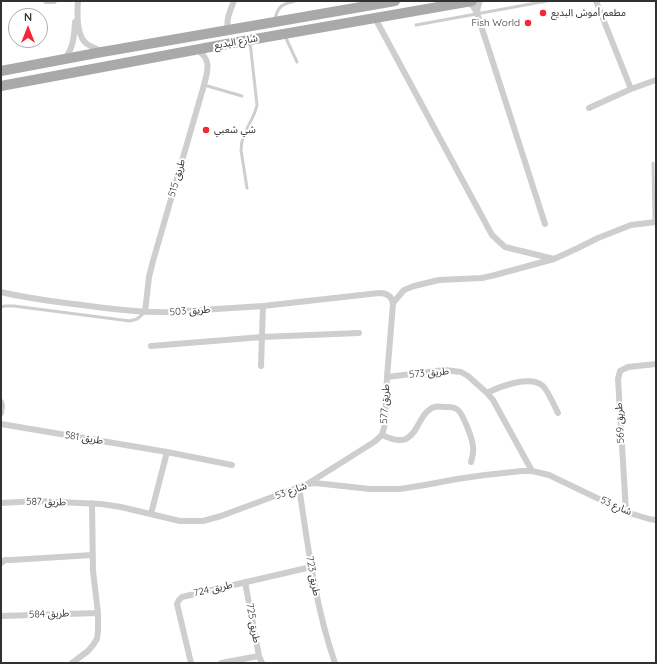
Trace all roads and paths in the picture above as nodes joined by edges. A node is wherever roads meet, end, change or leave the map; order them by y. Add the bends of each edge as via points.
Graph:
1 (46, 1) edge
2 (54, 1) edge
3 (78, 1) edge
4 (234, 1) edge
5 (295, 1) edge
6 (395, 1) edge
7 (480, 1) edge
8 (547, 1) edge
9 (596, 1) edge
10 (469, 2) edge
11 (478, 13) junction
12 (77, 15) junction
13 (375, 18) junction
14 (275, 21) junction
15 (416, 25) dead end
16 (228, 29) junction
17 (284, 34) junction
18 (250, 40) junction
19 (196, 49) junction
20 (102, 52) junction
21 (64, 59) junction
22 (297, 62) dead end
23 (1, 71) edge
24 (656, 80) edge
25 (1, 86) edge
26 (204, 86) junction
27 (631, 89) junction
28 (242, 96) dead end
29 (589, 108) dead end
30 (653, 163) dead end
31 (247, 188) dead end
32 (655, 222) edge
33 (545, 224) dead end
34 (554, 259) junction
35 (1, 292) edge
36 (393, 303) junction
37 (263, 306) junction
38 (1, 307) edge
39 (144, 312) junction
40 (359, 333) dead end
41 (262, 337) junction
42 (151, 346) dead end
43 (656, 364) edge
44 (261, 366) dead end
45 (387, 377) junction
46 (487, 393) junction
47 (1, 402) edge
48 (1, 413) edge
49 (558, 414) dead end
50 (1, 424) edge
51 (382, 435) junction
52 (166, 452) junction
53 (471, 462) dead end
54 (232, 465) dead end
55 (532, 470) junction
56 (308, 484) junction
57 (299, 487) junction
58 (1, 503) edge
59 (92, 503) junction
60 (626, 512) junction
61 (151, 514) junction
62 (656, 520) edge
63 (92, 555) junction
64 (1, 563) edge
65 (311, 567) junction
66 (245, 582) junction
67 (98, 613) junction
68 (1, 616) edge
69 (259, 656) junction
70 (72, 663) edge
71 (191, 663) edge
72 (221, 663) edge
73 (262, 663) edge
74 (335, 663) edge

1 - 2 street
3 - 12 street
4 - 16 street via 228,17
5 - 14 lane via 280,7 276,12
6 - 14 main road, شارع البديع
7 - 11 street
8 - 11 lane
9 - 27 street
10 - 11 street
10 - 13 main road, شارع البديع
11 - 15 lane
11 - 33 street
12 - 20 street via 81,37 87,44
12 - 21 street via 72,47
13 - 17 main road, شارع البديع
13 - 34 street via 492,235 505,247
14 - 16 main road, شارع البديع
16 - 20 main road, شارع البديع
17 - 18 main road, شارع البديع
17 - 22 lane
18 - 19 main road, شارع البديع
18 - 31 lane via 256,105 255,114 241,144
19 - 25 main road, شارع البديع
19 - 26 street, طريق 515 via 206,58 208,65
20 - 21 main road, شارع البديع
21 - 23 main road, شارع البديع
24 - 27 street
26 - 28 lane
26 - 39 street, طريق 515 via 153,260
27 - 29 street
30 - 32 lane
32 - 34 street via 631,225
34 - 36 street via 482,278 439,280 414,286 404,290
35 - 39 street, طريق 503
36 - 37 street, طريق 503 via 387,294 379,293
36 - 45 street, طريق 577
37 - 39 street, طريق 503
37 - 41 street
38 - 39 lane via 14,306 130,321 137,319
40 - 41 street
41 - 42 street
41 - 44 street
43 - 60 street, طريق 569 via 628,367 620,372 618,378
45 - 46 street, طريق 573 via 452,370 468,376
45 - 51 street, طريق 577 via 385,424
46 - 49 street via 501,386 536,382 544,387
46 - 55 street, طريق 573
47 - 48 street
50 - 52 street, طريق 581
51 - 53 street via 392,440 407,438 428,410 439,406 452,407 459,410 471,437 474,448
51 - 56 street, طريق 577
52 - 54 street, طريق 581
52 - 61 street
55 - 56 street, شارع 53 via 400,489
55 - 60 street, شارع 53 via 549,475
56 - 57 street, شارع 53
57 - 61 street, شارع 53 via 203,521 180,521
57 - 65 street, طريق 723
58 - 59 street, طريق 587
59 - 61 street, شارع 53
59 - 63 street
60 - 62 street, شارع 53
63 - 64 street via 5,560
63 - 67 street
65 - 66 street, طريق 724
65 - 74 street, طريق 723 via 327,640
66 - 69 street, طريق 725
66 - 71 street, طريق 724 via 186,595 179,600 177,604
67 - 68 street, طريق 584
67 - 70 street via 97,638 88,651
69 - 72 street
69 - 73 street, طريق 725

